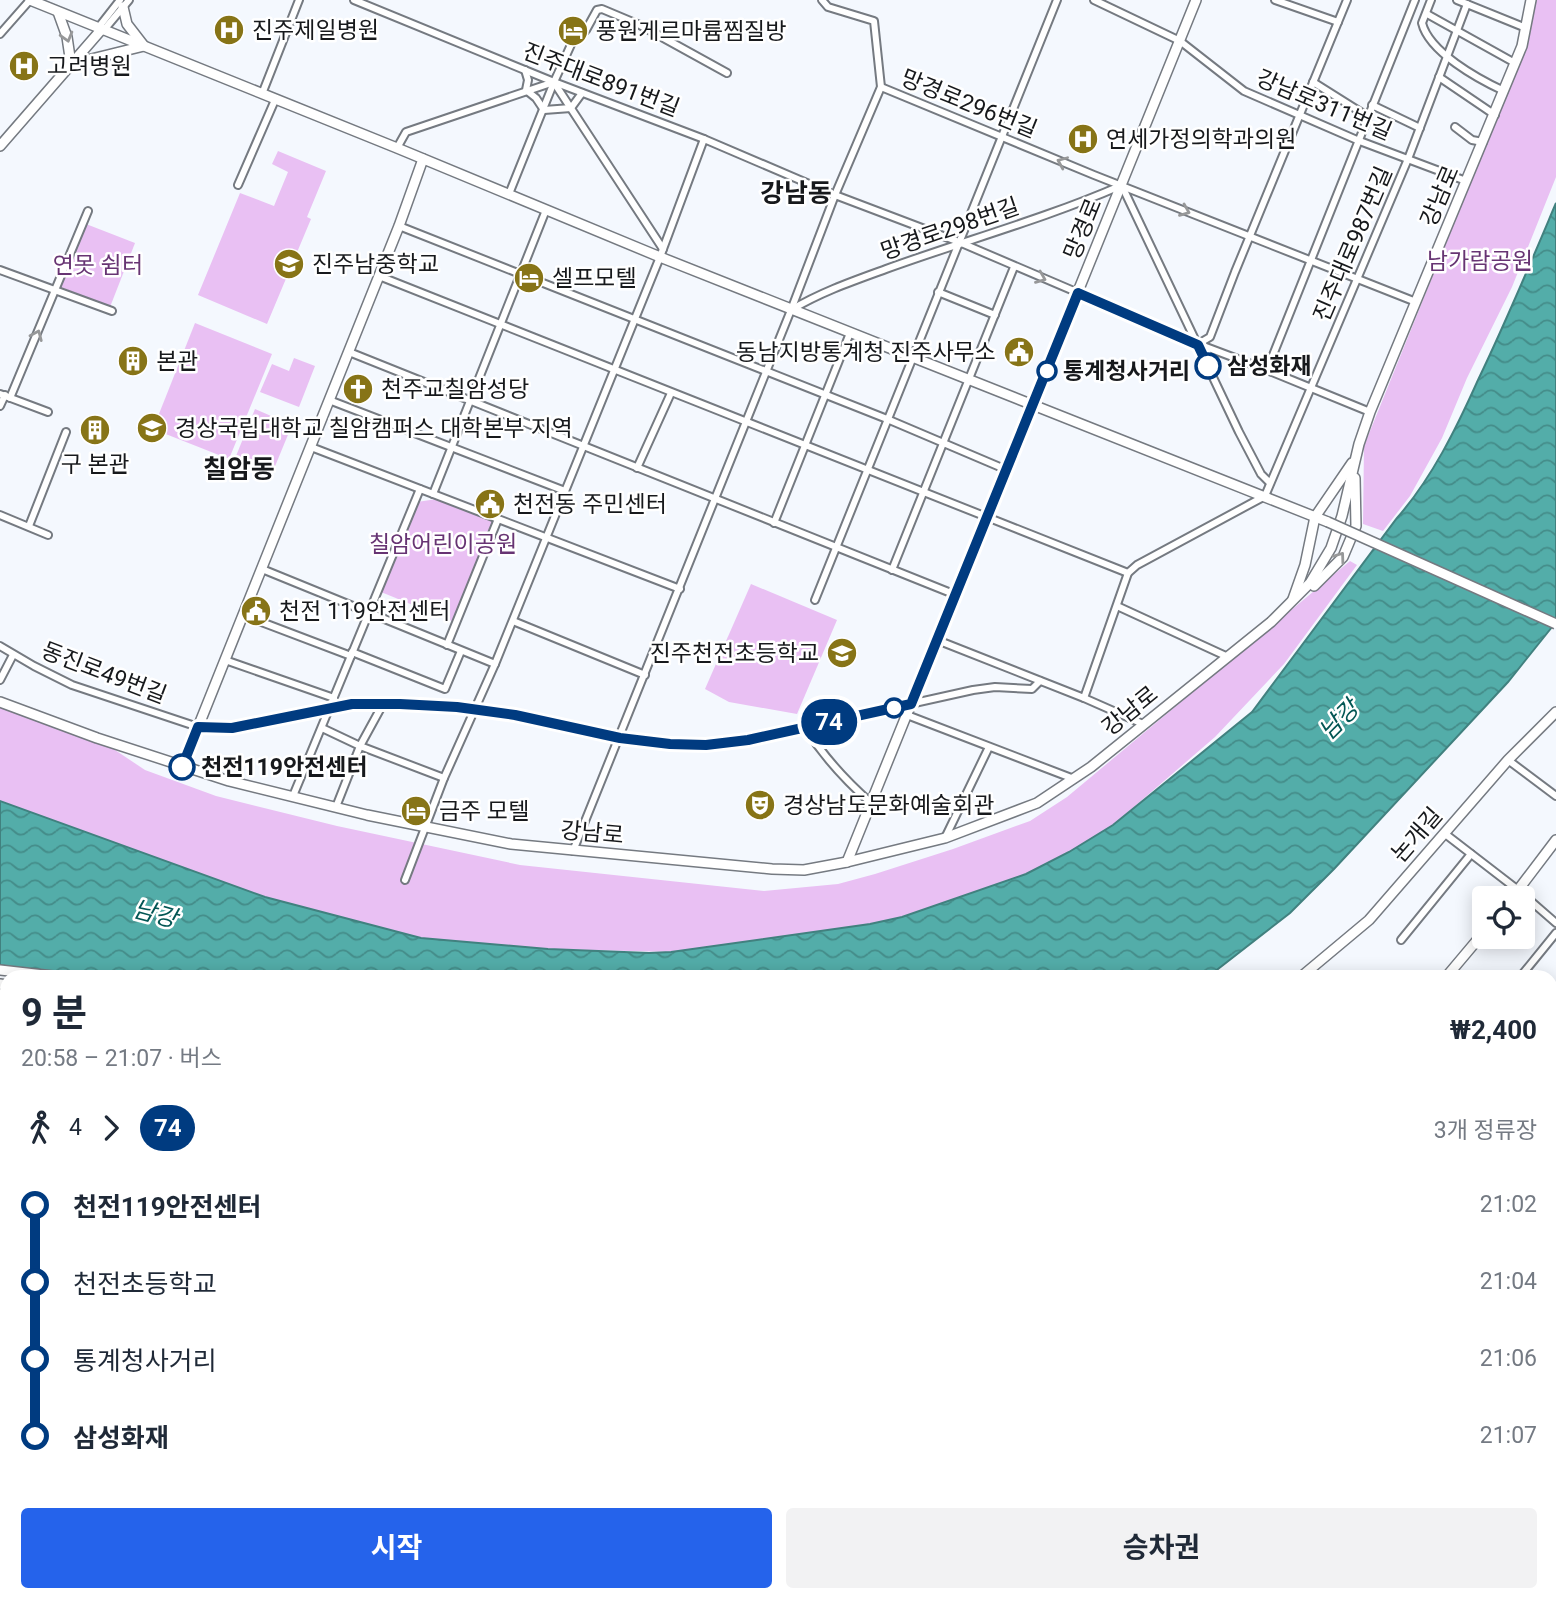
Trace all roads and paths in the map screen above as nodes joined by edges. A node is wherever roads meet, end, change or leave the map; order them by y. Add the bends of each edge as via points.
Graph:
1 (30, 0) edge
2 (299, 0) edge
3 (354, 0) edge
4 (821, 0) edge
5 (1057, 0) edge
6 (1094, 0) edge
7 (1196, 0) edge
8 (1275, 0) edge
9 (1347, 0) edge
10 (1415, 0) edge
11 (1431, 0) edge
12 (1457, 0) edge
13 (1531, 0) edge
14 (124, 2) edge
15 (1467, 4) junction
16 (58, 12) junction
17 (1427, 14) junction
18 (1338, 22) junction
19 (1526, 28) junction
20 (101, 29) junction
21 (1457, 30) junction
22 (0, 34) edge
23 (1180, 41) junction
24 (144, 46) junction
25 (1447, 57) junction
26 (1515, 63) junction
27 (71, 64) junction
28 (526, 70) junction
29 (727, 74) dead end
30 (1439, 77) junction
31 (554, 82) junction
32 (1313, 82) junction
33 (881, 87) junction
34 (526, 90) junction
35 (1504, 91) junction
36 (582, 93) junction
37 (262, 94) junction
38 (275, 100) junction
39 (1372, 104) junction
40 (571, 108) junction
41 (544, 110) junction
42 (1494, 114) junction
43 (1299, 116) junction
44 (1367, 116) junction
45 (1455, 127) dead end
46 (1420, 128) junction
47 (1003, 137) junction
48 (704, 139) junction
49 (1357, 139) junction
50 (1, 142) edge
51 (1483, 142) junction
52 (397, 148) junction
53 (423, 159) junction
54 (1408, 159) junction
55 (1466, 181) junction
56 (238, 185) dead end
57 (1122, 186) junction
58 (509, 194) junction
59 (835, 195) junction
60 (546, 210) junction
61 (88, 211) dead end
62 (399, 226) junction
63 (1250, 237) junction
64 (959, 243) junction
65 (662, 253) junction
66 (1311, 261) junction
67 (1014, 267) junction
68 (0, 270) edge
69 (520, 274) junction
70 (379, 276) junction
71 (1357, 278) junction
72 (56, 290) junction
73 (939, 292) junction
74 (1078, 293) junction
75 (1416, 302) junction
76 (791, 310) junction
77 (112, 311) dead end
78 (995, 315) junction
79 (635, 320) junction
80 (500, 325) junction
81 (850, 333) junction
82 (1198, 345) junction
83 (349, 352) junction
84 (912, 358) junction
85 (614, 370) junction
86 (1267, 370) junction
87 (766, 372) junction
88 (968, 381) junction
89 (1312, 387) junction
90 (671, 393) junction
91 (825, 395) junction
92 (5, 396) edge
93 (329, 400) junction
94 (470, 401) junction
95 (0, 406) edge
96 (1033, 406) junction
97 (48, 412) dead end
98 (1370, 412) junction
99 (887, 419) junction
100 (746, 423) junction
101 (66, 432) dead end
102 (944, 443) junction
103 (583, 446) junction
104 (805, 446) junction
105 (311, 447) junction
106 (451, 447) junction
107 (1355, 459) junction
108 (638, 468) junction
109 (1007, 470) junction
110 (867, 471) junction
111 (1270, 483) junction
112 (421, 489) junction
113 (565, 492) junction
114 (925, 493) junction
115 (433, 494) junction
116 (1265, 496) junction
117 (715, 499) junction
118 (0, 515) edge
119 (1315, 517) junction
120 (498, 519) junction
121 (987, 519) junction
122 (774, 523) junction
123 (29, 526) junction
124 (48, 534) dead end
125 (546, 537) junction
126 (836, 548) junction
127 (262, 569) junction
128 (892, 570) junction
129 (1128, 573) junction
130 (680, 589) junction
131 (956, 596) junction
132 (815, 600) dead end
133 (1291, 604) junction
134 (1116, 606) junction
135 (369, 613) junction
136 (243, 615) junction
137 (513, 621) junction
138 (1556, 624) edge
139 (937, 640) junction
140 (447, 645) junction
141 (0, 646) edge
142 (461, 651) junction
143 (352, 654) junction
144 (13, 655) junction
145 (1228, 657) junction
146 (225, 660) junction
147 (495, 664) junction
148 (645, 675) junction
149 (0, 680) edge
150 (1040, 681) junction
151 (334, 698) junction
152 (1084, 698) junction
153 (0, 702) edge
154 (383, 704) junction
155 (911, 704) junction
156 (329, 709) junction
157 (473, 709) junction
158 (1556, 712) edge
159 (907, 715) junction
160 (1143, 724) junction
161 (198, 727) junction
162 (805, 727) junction
163 (322, 728) junction
164 (620, 738) junction
165 (360, 746) junction
166 (989, 747) junction
167 (1508, 760) junction
168 (182, 767) junction
169 (444, 778) junction
170 (1074, 779) junction
171 (293, 796) junction
172 (1556, 796) edge
173 (871, 803) junction
174 (336, 807) junction
175 (425, 826) junction
176 (1444, 833) junction
177 (945, 838) junction
178 (1556, 840) edge
179 (573, 852) junction
180 (1471, 855) junction
181 (847, 862) junction
182 (405, 880) dead end
183 (1506, 886) edge
184 (1521, 886) edge
185 (1535, 908) edge
186 (1556, 923) edge
187 (1556, 933) edge
188 (1401, 940) dead end
189 (1472, 946) edge
190 (1309, 970) edge
191 (1452, 970) edge
192 (1526, 970) edge

1 - 16 street
1 - 22 street
2 - 37 street
3 - 28 street, 진주대로891번길
4 - 33 street via 828,7 874,21
5 - 47 street
6 - 23 street, 강남로311번길
7 - 23 street, 망경로
8 - 18 street
9 - 18 street
10 - 39 street
11 - 17 street
12 - 15 street
13 - 19 street, 강남로
14 - 20 street
14 - 24 street via 127,24
15 - 19 street
15 - 21 street, 진주대로987번길
16 - 20 street
16 -> 27 street
17 - 21 street
17 - 25 street via 1423,27
18 - 32 street
19 - 26 street, 강남로
20 - 24 street
20 - 27 street
21 - 25 street, 진주대로987번길
21 - 26 street
23 - 43 street, 강남로311번길 via 1244,91
23 - 57 street, 망경로
24 - 27 street
24 - 37 street
25 - 30 street, 진주대로987번길
25 - 35 street
26 - 35 street, 강남로
27 - 50 street
28 - 31 street, 진주대로891번길
28 - 34 street
29 - 31 street via 602,9 592,16 586,30 579,27
30 - 42 street
30 - 46 street, 진주대로987번길
31 - 34 street
31 - 36 street, 진주대로891번길
31 - 40 street
31 - 41 street
32 - 43 street
32 - 44 street
33 - 47 street, 망경로296번길
33 - 59 street
34 - 41 street
34 - 52 street via 406,132
35 - 42 street, 강남로
36 - 40 street
36 - 48 street, 진주대로891번길
37 - 38 street
38 - 52 street
38 - 56 street
39 - 44 street
39 - 46 street
40 - 41 street
40 - 65 street
41 - 58 street
42 - 51 street, 강남로
43 - 49 street, 강남로311번길
43 - 63 street
44 - 49 street
45 - 51 street
46 - 54 street, 진주대로987번길
57 -> 47 street, 망경로296번길
47 - 64 street
48 - 59 street, 진주대로891번길
48 - 65 street
49 - 54 street, 강남로311번길
49 - 66 street
51 - 55 street, 강남로
52 - 53 street
53 - 58 street
53 - 62 street
54 - 55 street, 강남로311번길
54 - 71 street, 진주대로987번길
55 - 75 street, 강남로
57 -> 63 street, 망경로296번길
57 - 64 street, 망경로298번길
57 - 74 street, 망경로
57 - 82 street
58 - 60 street
59 - 64 street, 진주대로891번길
59 - 76 street
60 - 65 street
60 - 69 street
61 - 72 street
62 - 69 street
62 - 70 street
63 - 66 street, 망경로296번길
63 - 82 street via 1210,337
64 - 67 street, 진주대로891번길
64 - 73 street
64 - 76 street, 망경로298번길 via 817,295
65 - 76 street
65 - 79 street
66 - 71 street, 망경로296번길
66 - 86 street
67 -> 74 street, 진주대로891번길
67 - 78 street
68 - 72 street
69 - 79 street
69 - 80 street
70 - 80 street
70 - 83 street
71 - 75 street, 망경로296번길
71 - 89 street, 진주대로987번길
72 - 77 street
92 -> 72 street
73 - 78 street
73 - 84 street
74 - 82 street, 진주대로891번길
74 - 96 street, 망경로
75 - 98 street, 강남로
76 - 81 street
76 - 87 street
78 - 88 street
79 - 85 street
79 - 87 street
80 - 85 street
80 - 94 street
81 - 84 street
81 - 91 street
82 - 86 street, 진주대로891번길
82 - 111 street via 1261,474
83 - 93 street
83 - 94 street
84 - 88 street
84 - 99 street
85 - 90 street
85 - 103 street
86 - 89 street, 진주대로891번길
87 - 91 street
87 - 100 street
88 - 96 street
88 - 102 street
89 - 98 street, 진주대로891번길
89 - 111 street, 진주대로987번길
90 - 100 street
90 - 108 street
91 - 99 street
91 - 104 street
92 - 95 street
92 - 97 street
93 - 105 street
93 - 106 street
94 - 103 street
94 - 106 street
96 - 109 street, 망경로
96 - 116 street
98 - 107 street, 강남로
99 - 102 street
99 - 110 street
100 - 104 street
100 - 117 street
101 - 123 street
102 - 109 street
102 - 114 street
103 - 108 street
103 - 113 street
104 - 110 street
104 - 122 street
105 - 112 street
105 - 127 street
106 - 113 street
106 - 115 street
107 - 119 street
107 - 133 street, 강남로 via 1331,548 1319,571
133 -> 107 street via 1343,557 1356,526
108 - 117 street
109 - 121 street, 망경로
110 - 114 street
110 - 126 street
111 - 116 street, 진주대로987번길
112 - 115 street
112 - 135 street
113 - 125 street
114 - 121 street
114 - 128 street
115 - 120 street
116 - 119 street
116 - 129 street
117 - 122 street
117 - 130 street
118 - 123 street
119 - 133 street
119 - 138 street, bridge
120 - 125 street
120 - 140 street
121 - 129 street
121 - 131 street, 망경로
122 - 126 street
123 - 124 street
125 - 130 street
125 - 137 street
126 - 128 street
126 - 132 street
127 - 135 street
127 - 136 street
128 - 131 street
129 - 134 street
130 - 148 street
131 - 139 street, 망경로
133 - 145 street, 강남로
134 - 145 street
134 - 152 street
135 - 140 street
135 - 143 street
136 - 143 street
136 - 146 street
137 - 147 street
137 - 148 street
139 - 150 street
139 - 155 street, 망경로
140 - 142 street
141 - 144 street, 동진로49번길
142 - 143 street via 445,689
142 - 147 street
143 - 151 street
144 - 149 street
144 - 161 street, 동진로49번길 via 72,685
145 - 160 street, 강남로
146 - 151 street
146 - 161 street
147 - 157 street
148 - 164 street
150 - 152 street
150 - 155 street, 동진로49번길 via 1032,689 984,688
151 - 156 street
152 - 160 street
153 - 168 street, 강남로
154 - 156 street, 동진로49번길
154 - 157 street, 동진로49번길
154 - 165 street
155 - 159 street, 망경로
155 - 162 street, 동진로49번길
156 - 161 street, 동진로49번길 via 232,728
156 - 163 street
157 - 164 street, 동진로49번길
157 - 169 street
158 - 167 street, 논개길
159 - 166 street
159 - 173 street, 망경로
160 - 170 street, 강남로
161 - 168 street
162 - 164 street, 동진로49번길 via 706,745
162 - 173 street via 836,770
163 - 165 street
163 - 171 street
164 - 179 street
165 - 169 street
165 - 174 street
166 - 170 street
166 - 177 street
167 - 172 street
167 - 176 street, 논개길
168 - 171 street, 강남로
169 - 175 street
170 - 177 street, 강남로 via 1037,803
171 - 174 street, 강남로
173 - 181 street, 망경로
174 - 175 street, 강남로
175 - 179 street, 강남로
175 - 182 street
176 - 180 street
176 - 190 street, 논개길 via 1369,920
177 - 181 street, 강남로
178 - 184 street
179 - 181 street, 강남로 via 772,869 804,870
180 - 183 street
180 - 188 street
185 - 186 street
187 - 192 street
189 - 191 street

